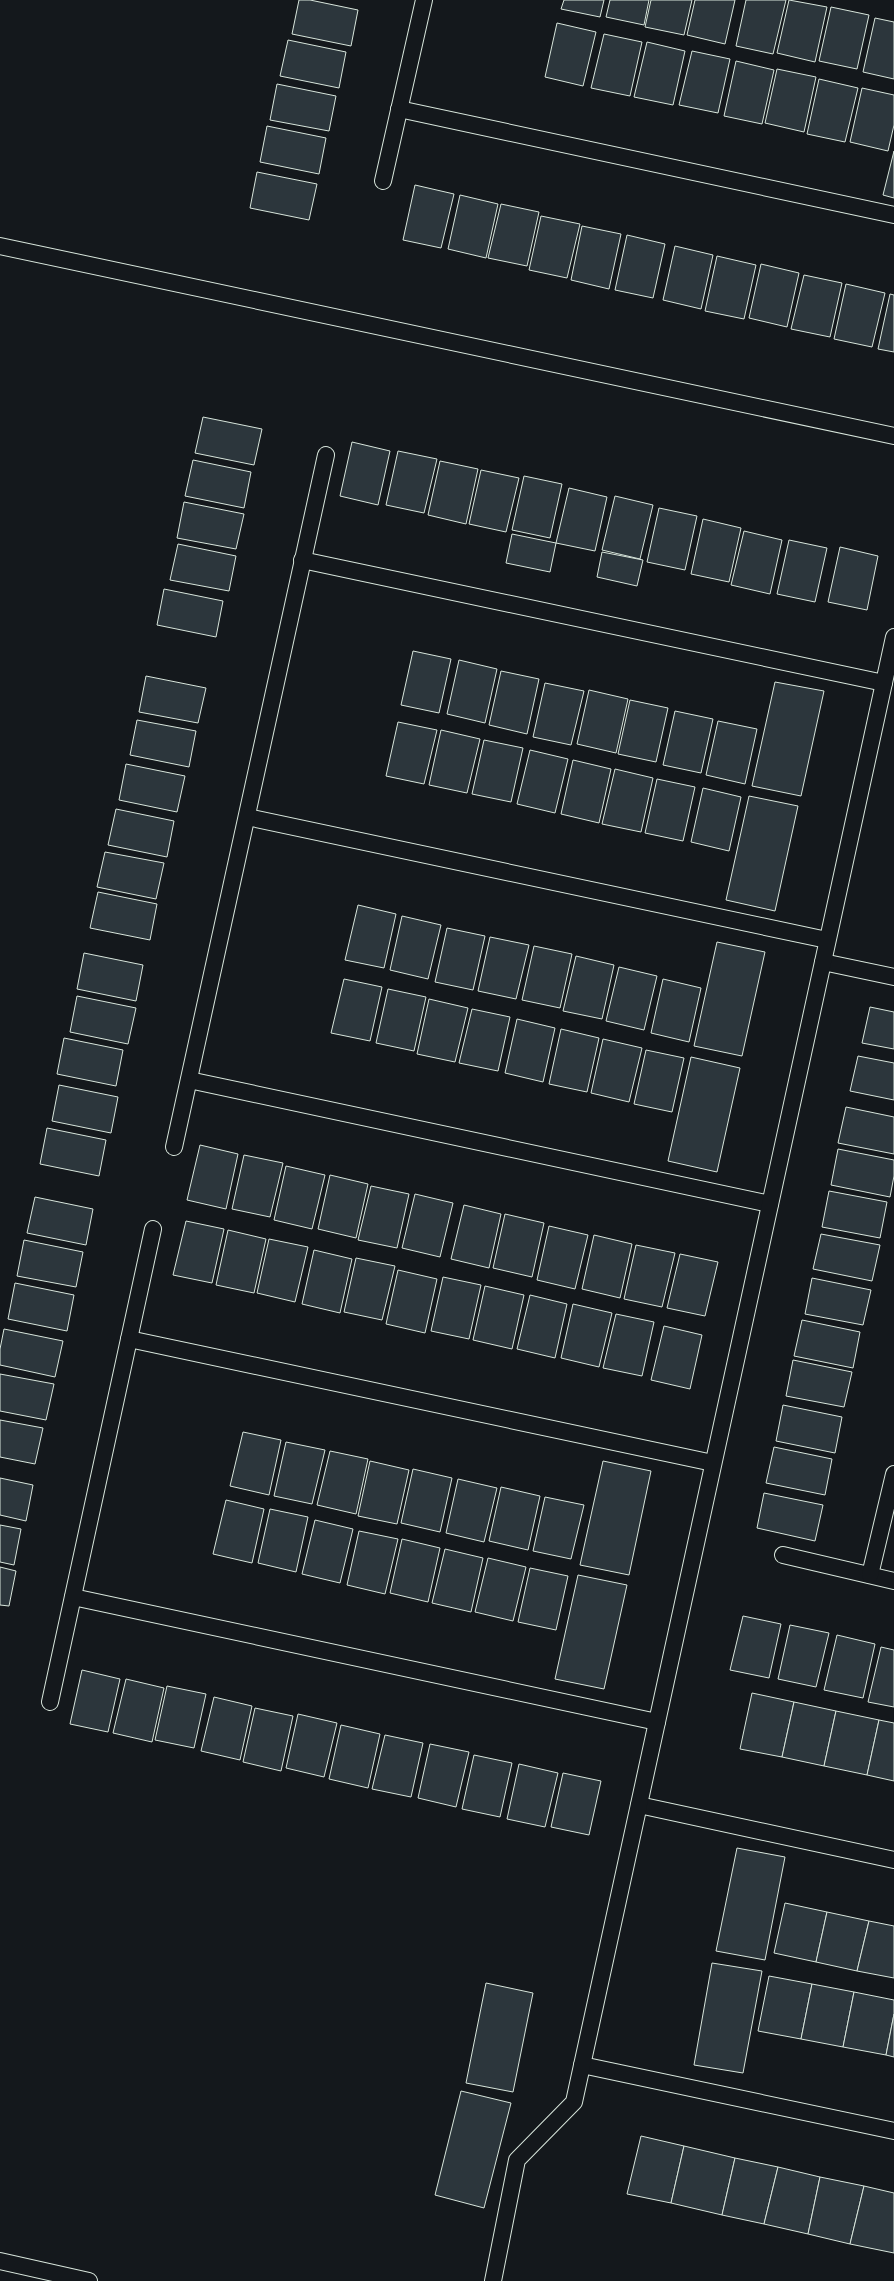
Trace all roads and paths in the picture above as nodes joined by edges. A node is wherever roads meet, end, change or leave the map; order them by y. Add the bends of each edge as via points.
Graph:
1 (424, 0) edge
2 (399, 109) junction
3 (383, 181) dead end
4 (894, 215) edge
5 (0, 246) edge
6 (894, 436) edge
7 (326, 455) dead end
8 (302, 560) junction
9 (894, 636) edge
10 (884, 683) junction
11 (247, 817) junction
12 (828, 940) junction
13 (823, 962) junction
14 (894, 978) edge
15 (189, 1080) junction
16 (174, 1147) dead end
17 (770, 1204) junction
18 (153, 1229) dead end
19 (129, 1339) junction
20 (713, 1463) junction
21 (894, 1474) edge
22 (783, 1555) dead end
23 (870, 1575) junction
24 (894, 1581) edge
25 (73, 1597) junction
26 (50, 1702) dead end
27 (657, 1722) junction
28 (639, 1805) junction
29 (894, 1860) edge
30 (582, 2065) junction
31 (894, 2131) edge
32 (0, 2261) edge
33 (89, 2281) edge
34 (493, 2281) edge

1 - 2 lane
2 - 3 lane
2 - 4 lane
5 - 6 lane
7 - 8 lane
8 - 10 lane
8 - 11 lane
9 - 10 lane
10 - 12 lane
11 - 12 lane
11 - 15 lane
12 - 13 lane
13 - 14 lane
13 - 17 lane
15 - 16 lane
15 - 17 lane
17 - 20 lane
18 - 19 lane
19 - 20 lane
19 - 25 lane
20 - 27 lane
21 - 23 lane
22 - 23 lane
23 - 24 lane
25 - 26 lane
25 - 27 lane
27 - 28 lane
28 - 29 lane
28 - 30 lane
30 - 31 lane
30 - 34 lane via 574,2102 517,2160
32 - 33 lane

